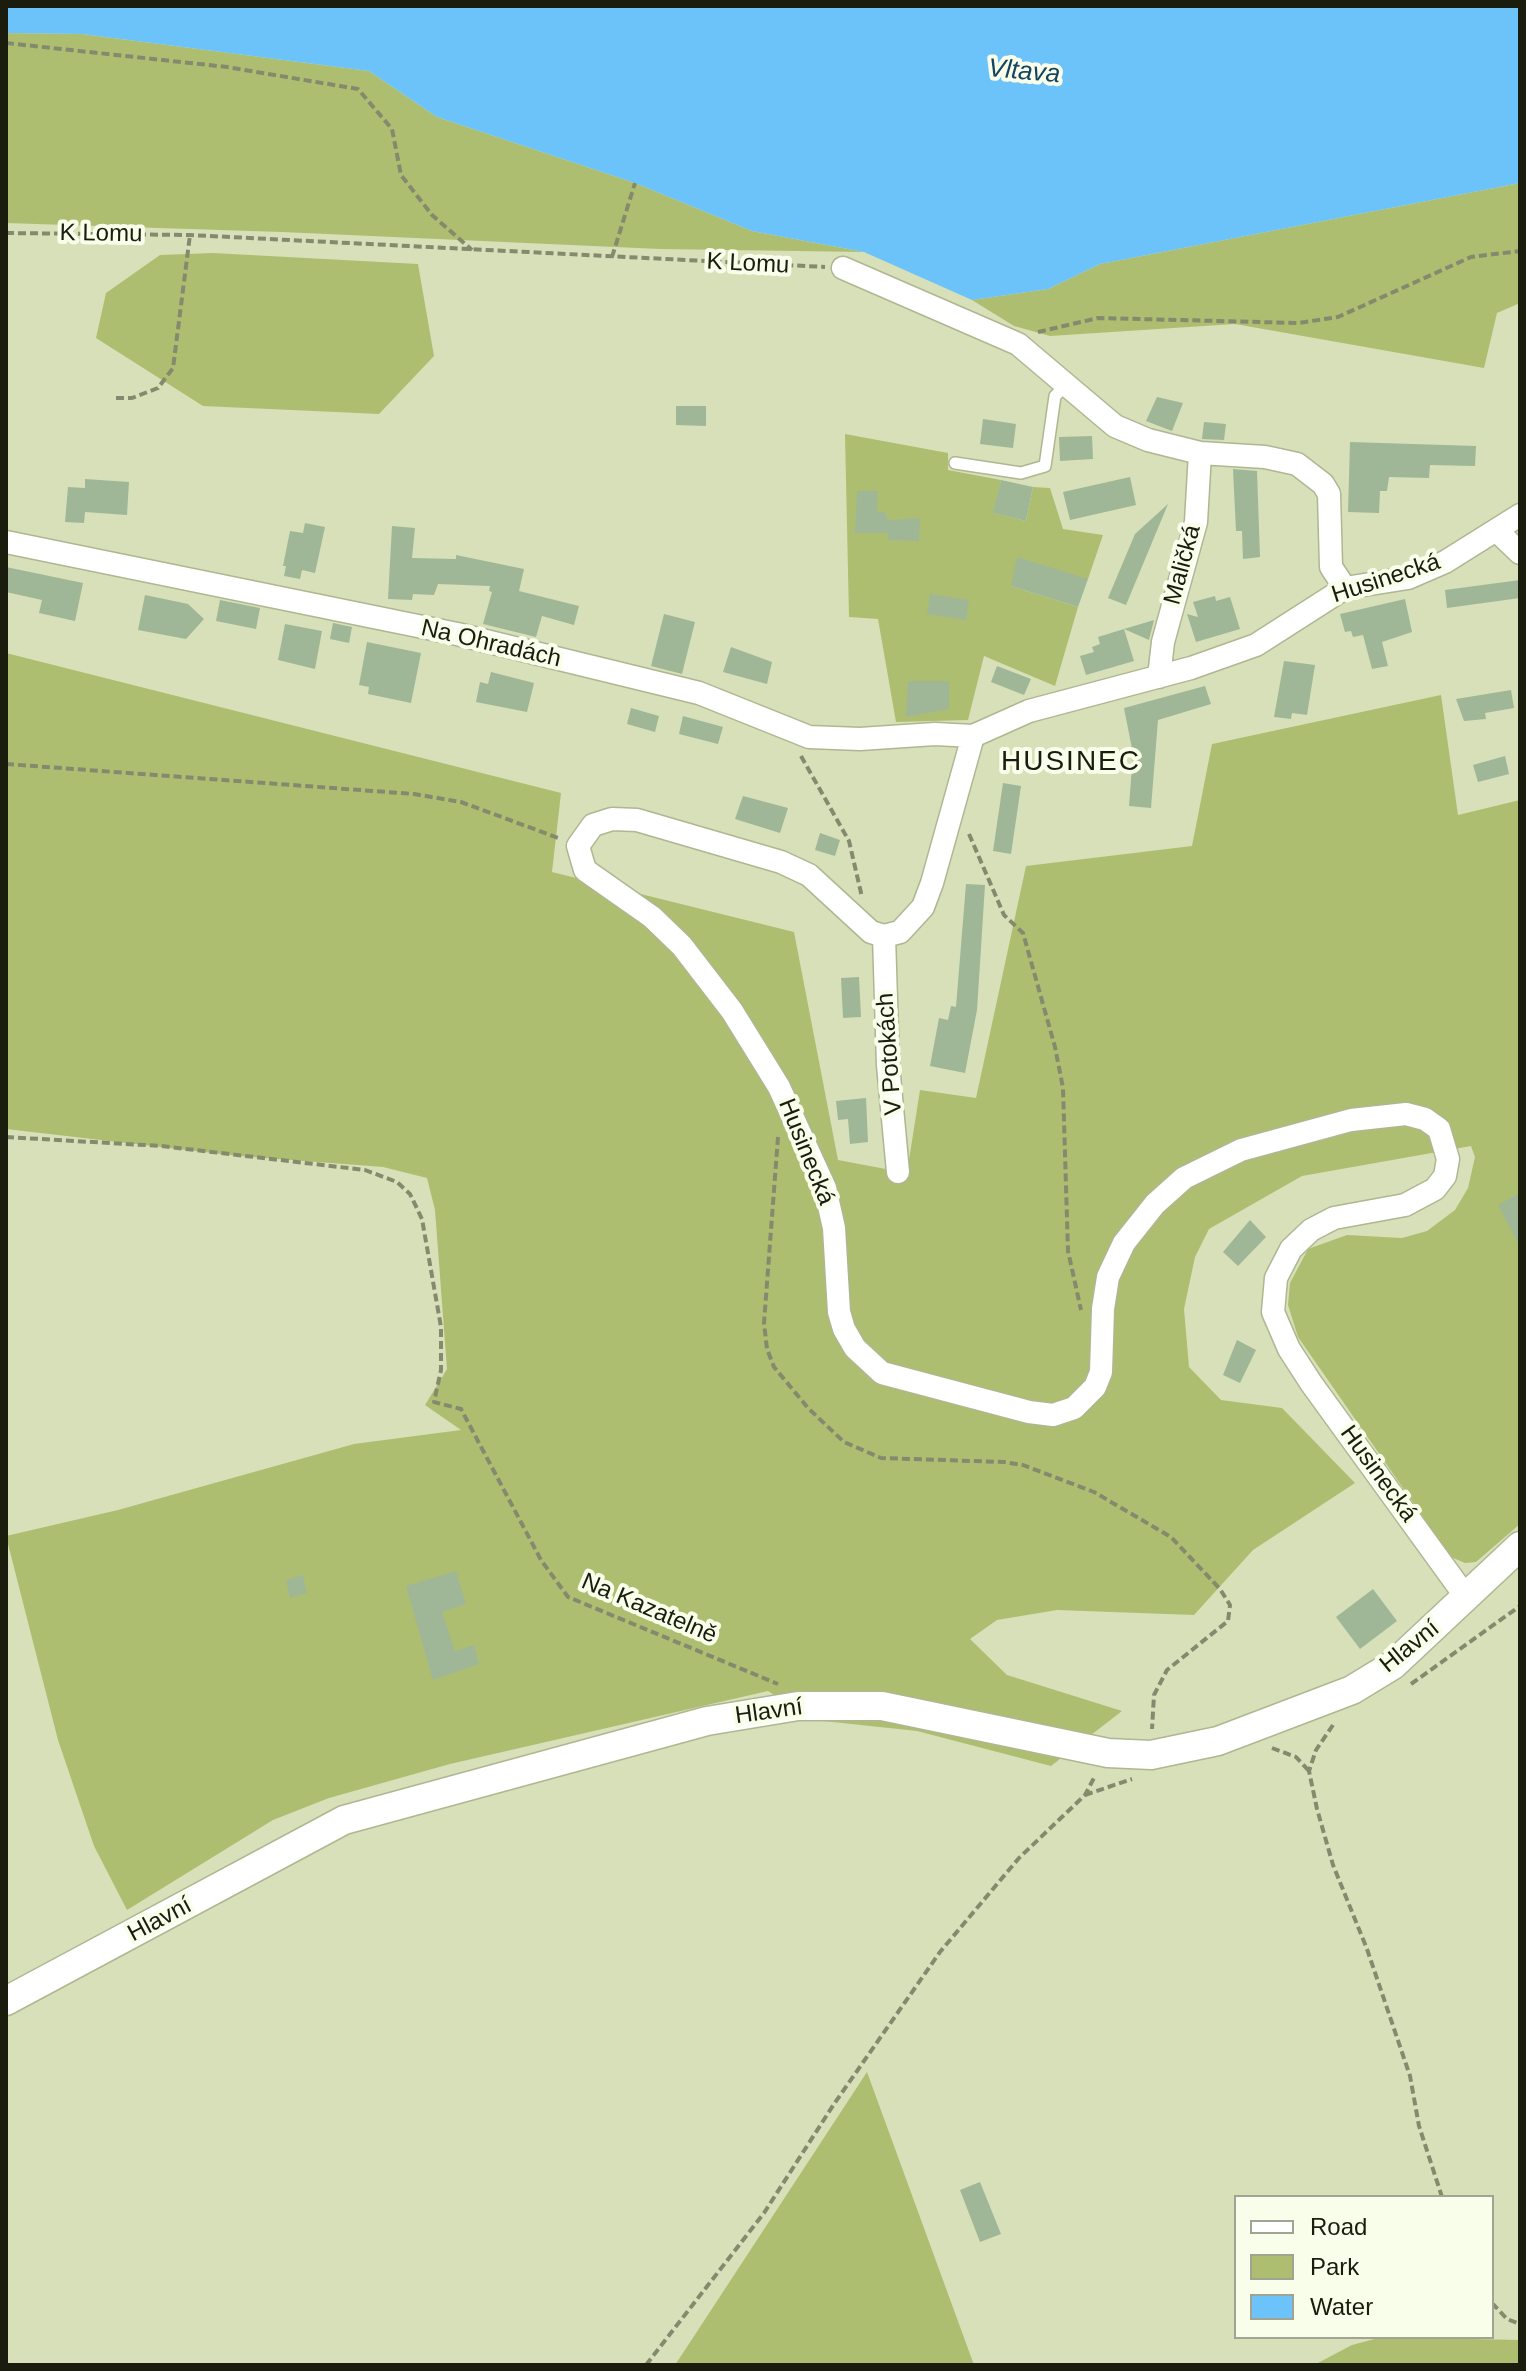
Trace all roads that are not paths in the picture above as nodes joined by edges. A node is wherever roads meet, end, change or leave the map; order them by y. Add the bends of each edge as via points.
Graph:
1 (843, 268) road end
2 (1064, 387) junction
3 (1200, 453) junction
4 (955, 463) dead end
5 (1520, 515) edge
6 (1497, 531) junction
7 (6, 542) edge
8 (1520, 553) edge
9 (1345, 588) junction
10 (1159, 677) junction
11 (973, 736) junction
12 (884, 936) junction
13 (898, 1172) dead end
14 (1520, 1546) edge
15 (1466, 1597) junction
16 (6, 2001) edge

1 - 2 street via 1018,344
2 - 3 street via 1115,426
2 - 4 lane via 1055,396 1045,466 1021,473
3 - 9 street via 1297,464 1323,484 1329,494 1331,567
3 - 10 street, Maličká via 1196,522 1163,642
5 - 6 street, Husinecká
6 - 8 street
6 - 9 street, Husinecká via 1408,578
7 - 11 street, Na Ohradách via 472,638 699,693 790,732 826,739
9 - 10 street, Husinecká via 1256,645
10 - 11 street, Husinecká via 1029,711
11 - 12 street via 923,907 900,932
12 - 13 street, V Potokách
12 - 15 street, Husinecká via 858,923 809,875 781,862 637,820 593,825 578,846 585,870 627,897 682,946 732,1011 779,1087 825,1188 844,1329 882,1373 1029,1412 1053,1415 1074,1408 1095,1387 1101,1372 1108,1277 1124,1243 1184,1178 1241,1150 1351,1120 1406,1114 1439,1129 1448,1159 1445,1176 1435,1189 1405,1205 1334,1218 1311,1230 1291,1249 1276,1278 1273,1312 1311,1383
14 - 15 street, Hlavní
15 - 16 street, Hlavní via 1393,1665 1352,1690 1218,1741 1151,1755 1108,1753 882,1706 798,1706 707,1721 344,1820

